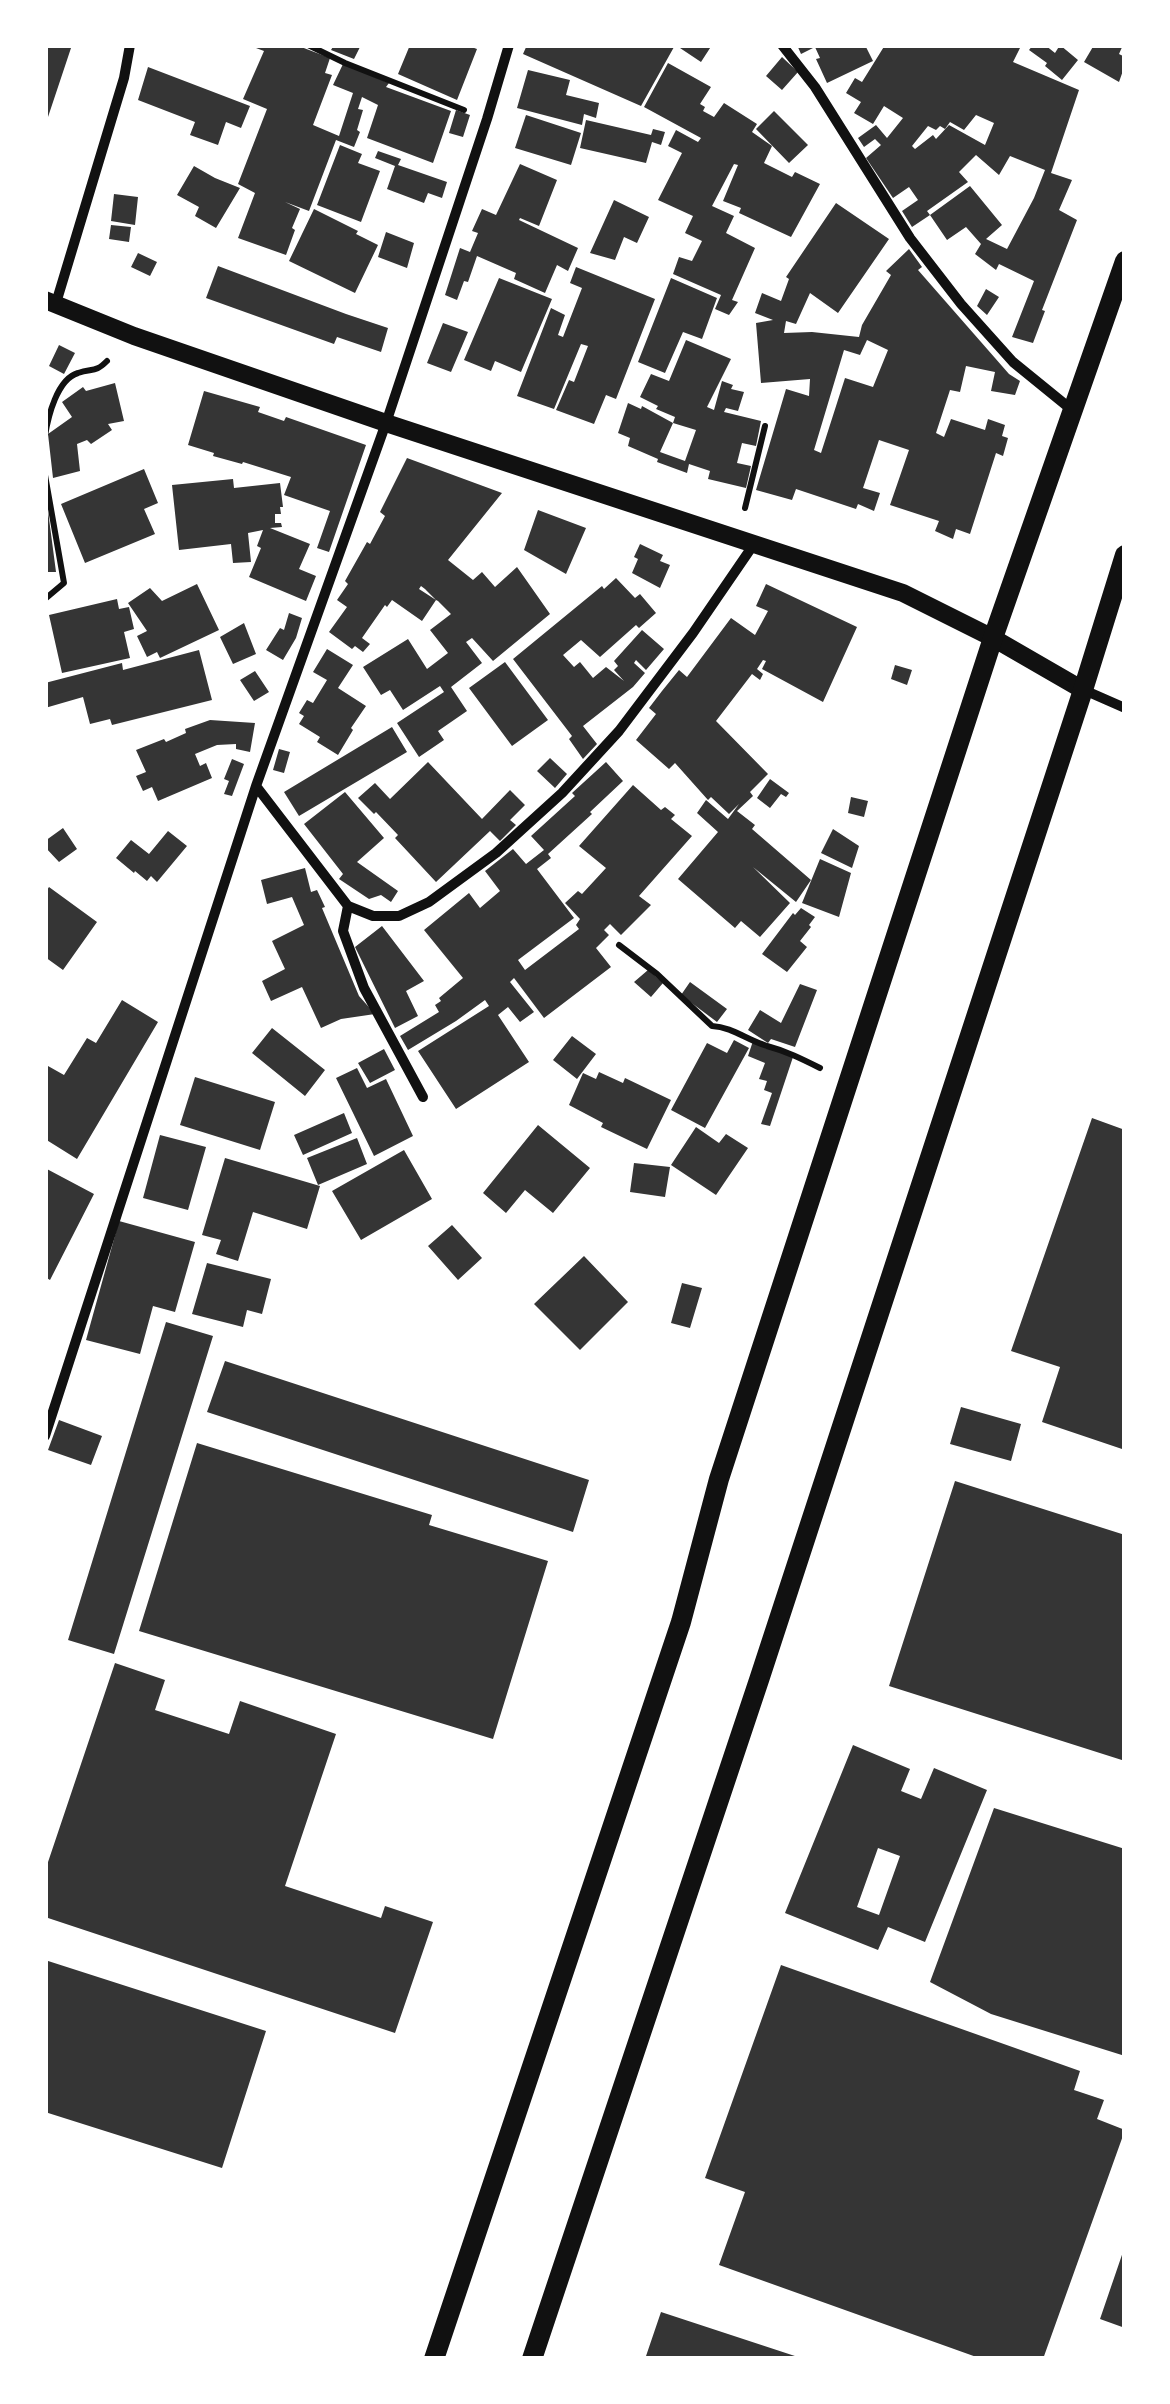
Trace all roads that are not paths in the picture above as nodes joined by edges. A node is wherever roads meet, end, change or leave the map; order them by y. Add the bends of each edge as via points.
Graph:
1 (130, 45) edge
2 (509, 45) edge
3 (782, 45) edge
4 (1125, 262) edge
5 (50, 302) edge
6 (1074, 412) junction
7 (386, 423) junction
8 (746, 541) junction
9 (1125, 555) edge
10 (993, 638) junction
11 (1083, 690) junction
12 (1125, 708) edge
13 (256, 786) junction
14 (348, 906) junction
15 (423, 1097) dead end
16 (45, 1436) edge
17 (434, 2359) edge
18 (532, 2359) edge

1 - 5 street
2 - 7 street
3 - 6 street via 961,304 1013,362
4 - 6 main road
5 - 7 street
6 - 10 main road
7 - 8 street
7 - 13 street
8 - 10 street via 903,593
8 - 14 street via 692,633 619,731 496,854 398,916
9 - 11 main road
10 - 11 street
10 - 17 main road via 718,1479 681,1622
11 - 12 street
11 - 18 main road
13 - 14 street
13 - 16 street
14 - 15 street via 343,931 364,988

